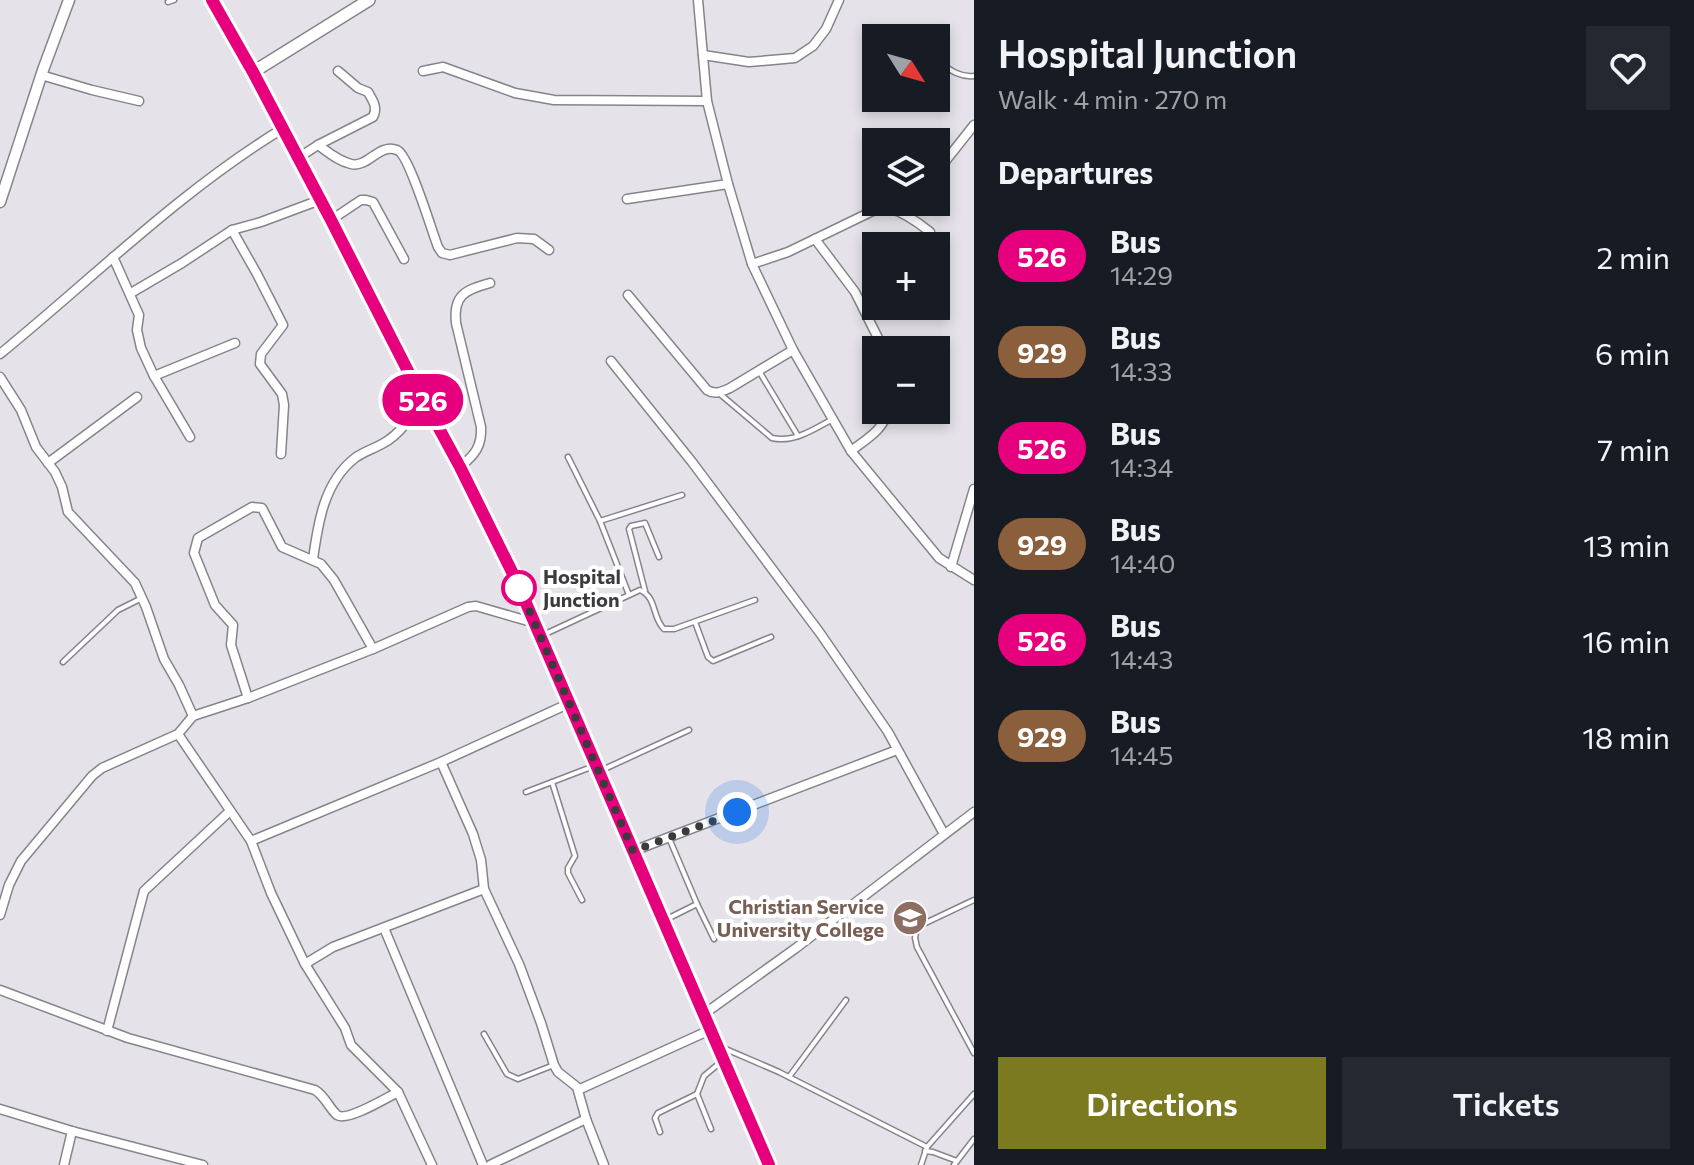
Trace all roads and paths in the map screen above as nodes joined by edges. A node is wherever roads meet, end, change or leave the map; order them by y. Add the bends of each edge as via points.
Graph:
1 (69, 0) edge
2 (212, 0) edge
3 (369, 0) edge
4 (698, 0) edge
5 (839, 0) edge
6 (356, 4) edge
7 (703, 55) junction
8 (950, 70) edge
9 (338, 71) dead end
10 (423, 71) dead end
11 (253, 72) junction
12 (41, 75) junction
13 (974, 76) edge
14 (139, 101) dead end
15 (707, 101) junction
16 (974, 125) edge
17 (282, 129) junction
18 (318, 145) junction
19 (950, 155) edge
20 (298, 158) junction
21 (728, 184) junction
22 (627, 199) dead end
23 (320, 200) junction
24 (0, 202) edge
25 (862, 216) edge
26 (906, 216) edge
27 (331, 220) junction
28 (232, 230) junction
29 (930, 232) dead end
30 (815, 239) junction
31 (549, 250) dead end
32 (113, 257) junction
33 (404, 259) dead end
34 (752, 264) junction
35 (490, 283) dead end
36 (131, 293) junction
37 (628, 295) dead end
38 (877, 336) edge
39 (235, 343) dead end
40 (793, 350) junction
41 (0, 354) edge
42 (611, 361) dead end
43 (759, 371) junction
44 (154, 376) junction
45 (0, 377) edge
46 (719, 393) junction
47 (137, 397) dead end
48 (422, 398) junction
49 (833, 419) junction
50 (883, 424) edge
51 (798, 436) junction
52 (190, 437) dead end
53 (851, 451) junction
54 (281, 454) dead end
55 (568, 457) dead end
56 (48, 463) junction
57 (460, 467) junction
58 (974, 489) edge
59 (682, 495) dead end
60 (600, 521) junction
61 (659, 557) dead end
62 (313, 559) junction
63 (951, 567) junction
64 (974, 580) edge
65 (645, 591) junction
66 (629, 595) junction
67 (142, 598) junction
68 (755, 600) dead end
69 (695, 622) junction
70 (538, 630) junction
71 (771, 637) dead end
72 (373, 649) junction
73 (63, 662) dead end
74 (248, 698) junction
75 (570, 703) junction
76 (193, 716) junction
77 (689, 730) dead end
78 (178, 734) junction
79 (897, 750) junction
80 (441, 762) junction
81 (598, 769) junction
82 (552, 782) junction
83 (526, 792) dead end
84 (230, 811) junction
85 (974, 812) edge
86 (944, 834) junction
87 (669, 838) junction
88 (251, 841) junction
89 (633, 851) junction
90 (484, 889) junction
91 (582, 900) dead end
92 (974, 900) edge
93 (697, 904) junction
94 (0, 915) edge
95 (664, 920) junction
96 (384, 928) junction
97 (714, 939) dead end
98 (305, 964) junction
99 (0, 990) edge
100 (846, 1000) dead end
101 (704, 1014) junction
102 (710, 1030) junction
103 (107, 1031) junction
104 (484, 1034) dead end
105 (718, 1046) junction
106 (974, 1053) edge
107 (724, 1059) junction
108 (554, 1065) junction
109 (789, 1077) junction
110 (578, 1090) junction
111 (398, 1092) junction
112 (697, 1094) junction
113 (974, 1094) edge
114 (0, 1109) edge
115 (586, 1119) junction
116 (711, 1129) dead end
117 (72, 1131) junction
118 (660, 1132) dead end
119 (974, 1139) edge
120 (926, 1149) junction
121 (955, 1163) edge
122 (64, 1165) edge
123 (203, 1165) edge
124 (432, 1165) edge
125 (483, 1165) edge
126 (490, 1165) edge
127 (604, 1165) edge
128 (769, 1165) edge
129 (921, 1165) edge

1 - 12 street
2 - 11 main road
3 - 6 main road
4 - 7 street
5 - 7 street via 826,29 795,58 749,62
6 - 11 main road
7 - 15 street
8 - 13 lane
9 - 18 street via 368,92 376,111
10 - 15 street via 443,67 515,93 554,100
11 - 17 main road
12 - 14 street
12 - 24 street
15 - 21 street
16 - 19 street
17 - 20 main road
17 - 32 street
18 - 20 street
18 - 31 street via 349,164 384,150 396,149 403,155 442,253 517,238 534,239
20 - 23 main road
21 - 22 street
21 - 34 street
23 - 27 main road
23 - 28 street
25 - 30 street
26 - 29 street
27 - 33 street via 361,200 373,202
27 - 48 main road
28 - 36 street
28 - 54 street via 283,325 261,354 260,364 282,394
30 - 34 street
30 - 38 street via 855,292
32 - 36 street
32 - 41 street
34 - 40 street
35 - 57 street via 470,288 455,310 482,439
36 - 44 street via 141,348
37 - 46 street via 707,390
39 - 44 street
40 - 43 street
40 - 49 street
42 - 79 street via 820,633
43 - 46 street
43 - 51 lane
44 - 52 street
45 - 56 street
46 - 51 lane via 772,438
47 - 56 street
48 - 57 main road
48 - 62 street via 401,429 343,470 318,528
49 - 51 lane
49 - 53 street
50 - 53 street
53 - 63 street
55 - 60 lane
56 - 67 street via 71,516 135,583
57 - 70 main road
58 - 63 street
59 - 60 lane
60 - 66 lane
61 - 65 lane via 648,525 629,529
62 - 72 street via 334,580
62 - 74 street via 282,547 262,508 252,507 198,538 194,553 215,605 233,625 231,645
63 - 64 street
65 - 66 lane
65 - 69 lane via 664,629
66 - 70 lane
67 - 73 lane via 118,610
67 - 76 street via 164,659
68 - 69 lane
69 - 71 lane via 713,661
70 - 72 street via 476,606
70 - 75 main road
72 - 74 street
74 - 76 street
75 - 80 street
75 - 81 main road
76 - 78 street
77 - 81 lane
78 - 84 street
78 - 94 street via 92,776 21,861
79 - 86 street
79 - 87 street
80 - 88 street
80 - 90 street via 473,834
81 - 82 lane
81 - 89 main road
82 - 83 lane
82 - 91 lane via 575,856 568,873
84 - 88 street
84 - 103 street via 144,891
85 - 86 street
86 - 101 street
87 - 89 street
87 - 93 lane
88 - 98 street
89 - 95 main road
90 - 96 street
90 - 108 street via 519,964
92 - 106 lane via 917,927 915,938
93 - 95 lane
93 - 97 lane
95 - 101 main road
96 - 98 street
96 - 125 street
98 - 111 street via 356,1051
99 - 103 street
100 - 109 lane
101 - 102 main road
102 - 105 main road
102 - 110 street
103 - 111 street via 315,1090 341,1117
104 - 108 lane via 512,1077
105 - 107 main road
105 - 109 lane
107 - 112 lane via 704,1076
107 - 128 main road
108 - 110 street
109 - 120 lane
110 - 115 street
111 - 124 street
112 - 116 lane
112 - 118 lane via 658,1113
113 - 120 lane
114 - 117 street
115 - 126 street
115 - 127 street
117 - 122 street
117 - 123 street
119 - 121 lane
120 - 121 lane
120 - 129 lane

